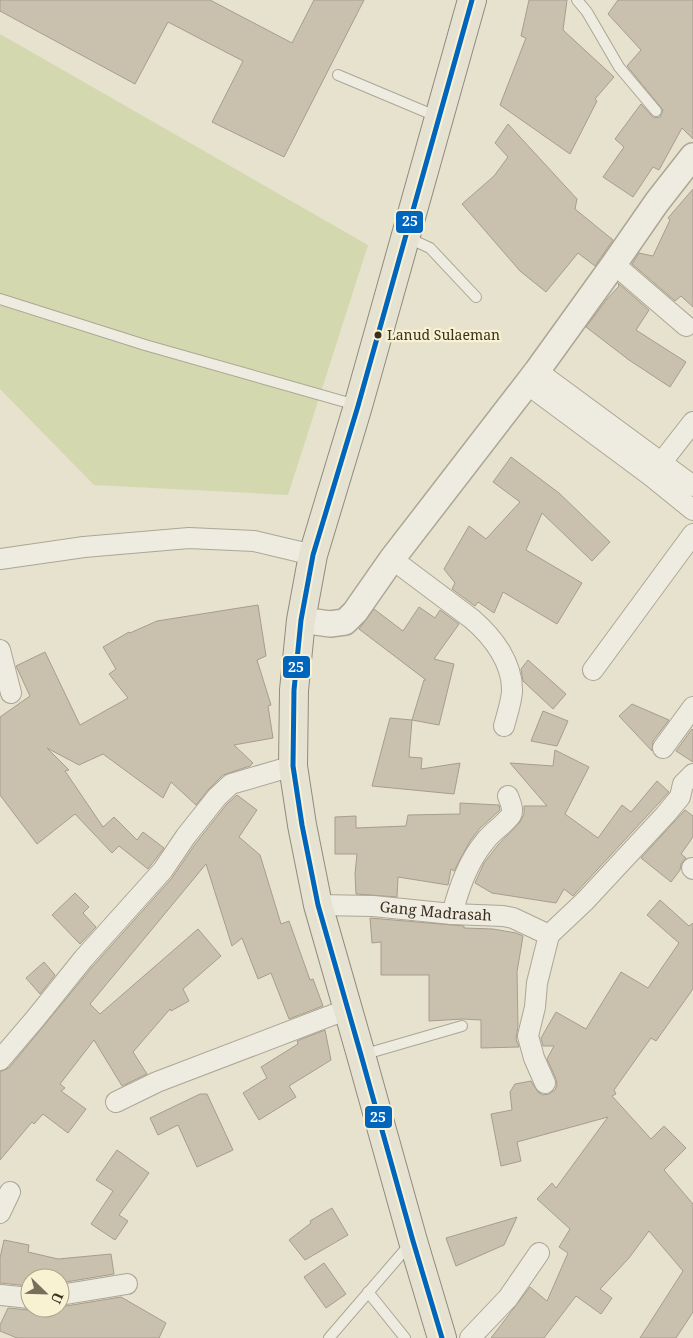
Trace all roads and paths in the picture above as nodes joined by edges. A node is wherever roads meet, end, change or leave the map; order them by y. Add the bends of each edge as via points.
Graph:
1 (472, 0) edge
2 (577, 0) edge
3 (338, 75) dead end
4 (656, 111) dead end
5 (438, 117) junction
6 (693, 156) edge
7 (406, 237) junction
8 (614, 264) junction
9 (476, 297) dead end
10 (0, 300) edge
11 (686, 326) dead end
12 (532, 378) junction
13 (358, 406) junction
14 (693, 422) edge
15 (656, 470) junction
16 (693, 486) edge
17 (693, 510) edge
18 (693, 534) edge
19 (314, 554) junction
20 (0, 559) edge
21 (392, 559) junction
22 (301, 620) junction
23 (0, 650) edge
24 (593, 670) dead end
25 (11, 693) dead end
26 (693, 707) edge
27 (504, 726) dead end
28 (663, 748) dead end
29 (294, 766) junction
30 (693, 774) edge
31 (508, 796) dead end
32 (318, 905) junction
33 (452, 914) junction
34 (549, 935) junction
35 (348, 1009) junction
36 (462, 1026) dead end
37 (361, 1055) junction
38 (0, 1060) edge
39 (545, 1083) dead end
40 (116, 1102) dead end
41 (10, 1192) dead end
42 (0, 1212) edge
43 (413, 1241) junction
44 (539, 1253) dead end
45 (127, 1284) dead end
46 (368, 1292) junction
47 (70, 1293) edge
48 (1, 1298) edge
49 (20, 1298) edge
50 (438, 1335) edge
51 (329, 1338) edge
52 (405, 1338) edge
53 (470, 1338) edge

1 - 5 main road
2 - 4 lane via 618,68
3 - 5 lane
5 - 7 main road
6 - 8 street
7 - 9 lane via 430,248
7 - 13 main road
8 - 11 street
8 - 12 street
10 - 13 lane
12 - 15 street
12 - 21 street
13 - 19 main road
14 - 15 street
15 - 16 street
15 - 17 street
18 - 24 street
19 - 20 street via 254,542 189,538 84,546
19 - 22 main road
21 - 22 street via 345,622 330,624
21 - 27 street via 472,619 496,645 512,681
22 - 29 main road via 294,690
23 - 25 street
26 - 28 street
29 - 32 main road
29 - 38 street via 232,784 224,790 163,870 84,958
30 - 34 street via 683,784 680,797 665,815
31 - 33 street via 511,815 475,854 459,888
32 - 33 street, Gang Madrasah via 373,906
32 - 35 main road
33 - 34 street, Gang Madrasah via 513,918
34 - 39 street via 536,983 528,1036
35 - 37 main road
35 - 40 street via 157,1082
36 - 37 lane
37 - 43 main road
41 - 42 street
43 - 46 lane
43 - 50 main road
44 - 53 street via 508,1298
45 - 47 street
46 - 51 lane
46 - 52 lane
48 - 49 street

